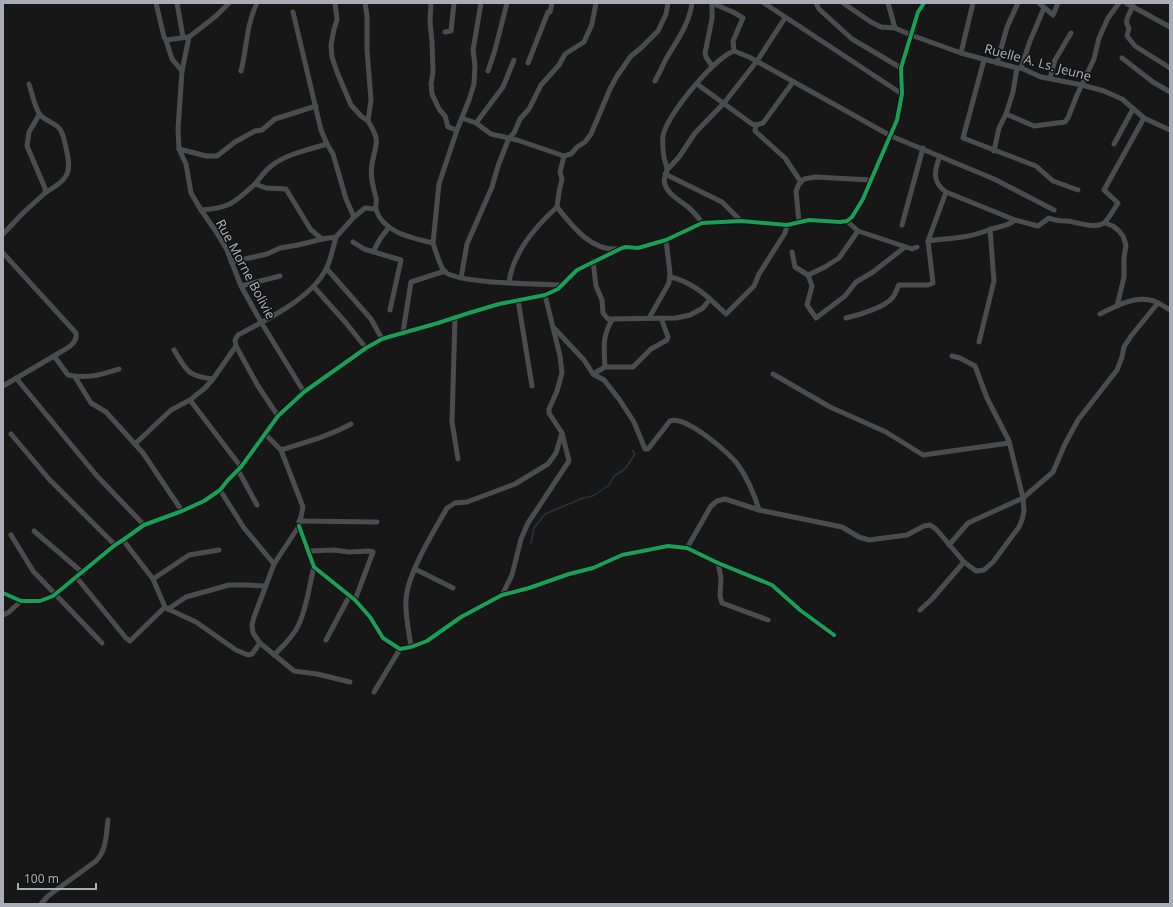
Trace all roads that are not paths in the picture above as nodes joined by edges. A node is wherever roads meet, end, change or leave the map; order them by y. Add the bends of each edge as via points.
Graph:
1 (156, 3) edge
2 (177, 3) edge
3 (229, 3) edge
4 (257, 3) edge
5 (335, 3) edge
6 (366, 3) edge
7 (431, 3) edge
8 (454, 3) edge
9 (481, 3) edge
10 (507, 3) edge
11 (552, 3) edge
12 (596, 3) edge
13 (668, 3) edge
14 (692, 3) edge
15 (764, 3) edge
16 (816, 3) edge
17 (843, 3) edge
18 (888, 3) edge
19 (924, 3) edge
20 (973, 3) edge
21 (1018, 3) edge
22 (1040, 3) edge
23 (1058, 3) edge
24 (1119, 3) edge
25 (1126, 3) edge
26 (1133, 6) junction
27 (1044, 8) junction
28 (293, 12) dead end
29 (785, 18) junction
30 (1170, 26) edge
31 (895, 28) junction
32 (445, 32) dead end
33 (1071, 33) dead end
34 (911, 35) junction
35 (186, 37) junction
36 (166, 40) junction
37 (734, 51) junction
38 (961, 53) junction
39 (1122, 58) dead end
40 (514, 60) dead end
41 (984, 60) junction
42 (758, 61) junction
43 (528, 63) dead end
44 (997, 63) junction
45 (712, 66) junction
46 (901, 68) junction
47 (1019, 68) junction
48 (1170, 68) edge
49 (241, 70) dead end
50 (182, 71) junction
51 (488, 71) dead end
52 (1050, 78) junction
53 (655, 81) dead end
54 (793, 82) junction
55 (29, 84) dead end
56 (697, 84) junction
57 (1082, 85) junction
58 (1170, 92) edge
59 (902, 94) junction
60 (724, 103) junction
61 (316, 106) junction
62 (1134, 109) junction
63 (1006, 114) junction
64 (39, 115) junction
65 (462, 118) junction
66 (1144, 118) junction
67 (368, 121) junction
68 (476, 123) junction
69 (756, 126) junction
70 (457, 130) junction
71 (1170, 130) edge
72 (891, 136) junction
73 (509, 138) junction
74 (327, 144) junction
75 (1114, 144) dead end
76 (923, 148) junction
77 (179, 149) junction
78 (994, 151) junction
79 (564, 156) junction
80 (940, 156) junction
81 (666, 172) junction
82 (871, 180) junction
83 (801, 182) junction
84 (255, 184) junction
85 (1078, 190) dead end
86 (946, 192) junction
87 (45, 193) junction
88 (558, 207) junction
89 (376, 209) junction
90 (201, 210) junction
91 (1054, 210) dead end
92 (354, 217) junction
93 (1015, 220) junction
94 (741, 221) junction
95 (847, 221) junction
96 (799, 222) junction
97 (702, 223) junction
98 (1105, 223) junction
99 (787, 225) junction
100 (902, 225) dead end
101 (389, 227) junction
102 (990, 229) junction
103 (858, 231) junction
104 (3, 234) edge
105 (336, 237) junction
106 (322, 239) junction
107 (666, 240) junction
108 (928, 241) junction
109 (353, 242) dead end
110 (433, 243) junction
111 (905, 247) junction
112 (917, 247) dead end
113 (622, 248) junction
114 (3, 252) edge
115 (374, 252) junction
116 (792, 252) dead end
117 (593, 261) junction
118 (231, 262) junction
119 (326, 269) junction
120 (445, 271) junction
121 (808, 275) junction
122 (280, 276) dead end
123 (670, 277) junction
124 (461, 278) junction
125 (509, 282) junction
126 (562, 285) junction
127 (241, 286) junction
128 (314, 287) junction
129 (545, 295) junction
130 (710, 298) junction
131 (518, 300) junction
132 (1158, 303) junction
133 (1117, 306) junction
134 (390, 310) dead end
135 (1170, 310) edge
136 (1100, 314) dead end
137 (455, 317) junction
138 (649, 318) junction
139 (661, 318) junction
140 (846, 318) dead end
141 (612, 320) junction
142 (261, 322) junction
143 (553, 327) junction
144 (403, 332) junction
145 (382, 339) junction
146 (979, 342) dead end
147 (236, 346) junction
148 (366, 348) junction
149 (174, 350) dead end
150 (54, 356) junction
151 (952, 356) dead end
152 (605, 367) junction
153 (119, 369) dead end
154 (593, 374) junction
155 (773, 374) dead end
156 (75, 376) junction
157 (16, 378) junction
158 (213, 379) junction
159 (3, 386) edge
160 (532, 386) dead end
161 (304, 392) junction
162 (190, 400) junction
163 (278, 416) junction
164 (351, 424) dead end
165 (562, 433) junction
166 (11, 434) dead end
167 (265, 434) junction
168 (1009, 443) junction
169 (135, 444) junction
170 (281, 450) junction
171 (458, 459) dead end
172 (240, 469) junction
173 (220, 490) junction
174 (1023, 498) junction
175 (257, 505) dead end
176 (760, 510) junction
177 (182, 511) junction
178 (377, 522) dead end
179 (299, 523) junction
180 (144, 525) junction
181 (34, 531) dead end
182 (11, 535) dead end
183 (123, 540) junction
184 (115, 545) junction
185 (950, 545) junction
186 (688, 548) junction
187 (219, 550) dead end
188 (309, 551) junction
189 (964, 562) junction
190 (718, 563) junction
191 (274, 564) junction
192 (314, 567) junction
193 (416, 569) junction
194 (83, 573) junction
195 (77, 578) junction
196 (153, 579) junction
197 (265, 586) junction
198 (453, 588) dead end
199 (3, 593) edge
200 (56, 594) junction
201 (502, 595) junction
202 (350, 596) junction
203 (355, 600) junction
204 (21, 601) junction
205 (166, 608) junction
206 (920, 610) dead end
207 (3, 615) edge
208 (768, 620) dead end
209 (834, 635) dead end
210 (326, 640) dead end
211 (102, 643) dead end
212 (260, 643) junction
213 (410, 648) junction
214 (400, 650) junction
215 (274, 655) junction
216 (350, 682) dead end
217 (374, 692) dead end
218 (108, 820) dead end
219 (41, 904) edge

1 - 36 street
2 - 35 street
3 - 35 street via 216,16
4 - 49 street via 249,27
5 - 67 street via 337,20 331,45 332,56 352,105
6 - 67 street via 371,100
7 - 70 street via 432,94 446,116 448,127
8 - 32 street via 451,31
9 - 65 street via 473,50 474,84
10 - 51 street
11 - 43 street
12 - 73 street via 592,24 584,42 562,57 559,65 541,85
13 - 79 street via 658,31 631,56 617,76 591,134 571,154
14 - 53 street via 687,23
15 - 29 street
16 - 46 street via 818,9 852,39
17 - 31 street, Ruelle A. Ls. Jeune via 881,27
18 - 31 street
19 - 34 street via 918,12
20 - 38 street
21 - 44 street via 1007,27
22 - 27 street
23 - 27 street via 1053,15
24 - 57 street via 1108,18
25 - 26 street
26 - 30 street
26 - 48 street via 1126,22 1130,28 1127,36 1135,46
27 - 47 street
28 - 61 street
29 - 42 street
29 - 59 street
31 - 34 street, Ruelle A. Ls. Jeune
33 - 52 street via 1055,60
34 - 38 street, Ruelle A. Ls. Jeune
34 - 46 street
35 - 36 street
35 - 50 street, Rue Morne Bolivie
36 - 50 street via 172,59
37 - 42 street
37 - 45 street
37 - 45 street via 733,41 743,18 712,3 712,18 705,54
38 - 41 street, Ruelle A. Ls. Jeune
39 - 58 street
40 - 68 street via 503,87
41 - 44 street, Ruelle A. Ls. Jeune
41 - 78 street via 963,138
42 - 54 street
42 - 60 street
44 - 47 street, Ruelle A. Ls. Jeune
45 - 56 street
46 - 59 street
47 - 52 street, Ruelle A. Ls. Jeune
47 - 63 street
50 - 77 street, Rue Morne Bolivie
52 - 57 street, Ruelle A. Ls. Jeune
54 - 69 street via 763,123
54 - 72 street
55 - 64 street
56 - 60 street
56 - 81 street via 677,107 663,135
57 - 62 street, Ruelle A. Ls. Jeune via 1122,99
57 - 63 street via 1065,122 1034,126
59 - 72 street
60 - 69 street
60 - 81 street via 694,133
61 - 74 street
61 - 77 street via 275,119 262,130 255,130 217,156
62 - 66 street, Ruelle A. Ls. Jeune
62 - 75 street
63 - 78 street via 999,128
64 - 87 street via 28,132 27,146
64 - 87 street via 58,126 64,134 69,162 62,182
65 - 68 street
65 - 70 street
66 - 71 street, Ruelle A. Ls. Jeune
66 - 98 street via 1104,190 1118,203
67 - 89 street via 376,133 377,144 371,177
68 - 73 street via 491,134
69 - 83 street via 755,131 785,158
70 - 110 street via 439,184
72 - 76 street
72 - 82 street
73 - 79 street
73 - 124 street via 492,187 467,244
74 - 84 street via 280,160
74 - 92 street via 333,154
76 - 80 street
76 - 100 street
77 - 90 street, Rue Morne Bolivie via 186,164 191,193
78 - 85 street via 1036,166 1053,181
79 - 88 street via 560,172 562,179
80 - 86 street via 935,175 938,186
80 - 91 street via 994,179
81 - 94 street via 722,202
81 - 97 street via 664,178 668,192 697,215
82 - 83 street via 815,177
82 - 95 street via 864,200
83 - 96 street via 796,191
84 - 90 street via 231,204
84 - 106 street via 266,188 286,189 311,230
86 - 93 street
86 - 108 street
87 - 104 street
88 - 113 street via 589,241 602,248
88 - 125 street via 525,241 510,273
89 - 92 street via 365,208
89 - 101 street
90 - 118 street, Rue Morne Bolivie via 227,250
92 - 105 street
93 - 98 street via 1038,226 1049,218 1057,222 1069,221 1082,225
93 - 102 street via 1009,225
94 - 97 street
94 - 99 street
95 - 96 street
95 - 103 street
96 - 99 street
97 - 107 street
98 - 133 street via 1119,231 1126,245 1124,277
99 - 130 street via 785,233 754,286 726,314
101 - 110 street via 412,238
101 - 115 street
102 - 108 street via 962,237
102 - 146 street via 994,281
103 - 111 street
103 - 121 street via 839,258
105 - 106 street
105 - 119 street
106 - 118 street
107 - 113 street via 638,248
107 - 123 street
108 - 140 street via 933,283 899,285 886,304
109 - 115 street
110 - 120 street
111 - 112 street
111 - 121 street via 856,282 845,296 816,318 807,305 812,286
113 - 117 street
114 - 150 street via 76,333 75,343
115 - 134 street via 401,260
116 - 121 street via 795,267
117 - 126 street via 577,270
117 - 141 street via 603,313
118 - 127 street, Rue Morne Bolivie
119 - 128 street
119 - 145 street via 371,319
120 - 124 street
120 - 144 street via 411,282
122 - 127 street
123 - 130 street via 688,282
123 - 138 street
124 - 125 street
125 - 126 street
126 - 129 street
127 - 142 street, Rue Morne Bolivie
128 - 142 street via 286,308
128 - 148 street
129 - 131 street
129 - 143 street
130 - 139 street via 703,308 690,315
131 - 137 street
131 - 160 street
132 - 133 street via 1141,299
132 - 135 street
132 - 174 street via 1124,347 1117,370 1078,420 1053,472
133 - 136 street
137 - 144 street
137 - 171 street via 452,422
138 - 139 street
138 - 141 street
139 - 152 street via 668,336 666,340 654,346 634,367
141 - 152 street via 604,342
142 - 147 street via 238,334
142 - 161 street, Rue Morne Bolivie
143 - 154 street via 584,360
143 - 165 street via 562,373 549,413
144 - 145 street
145 - 148 street
147 - 158 street
147 - 163 street
148 - 161 street
149 - 158 street via 186,370 200,378
150 - 156 street via 68,375
150 - 157 street
151 - 168 street via 975,366
152 - 154 street
153 - 156 street via 93,377
154 - 176 street via 604,380 619,399 634,422 645,449 648,449 670,421 690,425 729,454 738,464 752,487
155 - 168 street via 830,407 886,432 923,455
156 - 169 street via 91,403 106,412
157 - 159 street
157 - 180 street via 97,476
158 - 162 street
161 - 163 street
162 - 169 street via 171,410
162 - 172 street
163 - 167 street
164 - 170 street via 322,438
165 - 193 street via 556,453 548,464 515,484 467,502 455,503 447,508
165 - 201 street via 569,461 528,523 512,575
166 - 184 street via 48,479
167 - 170 street
167 - 172 street
168 - 174 street
169 - 177 street
170 - 179 street via 303,507
172 - 173 street
172 - 175 street
173 - 177 street
173 - 191 street via 244,528
174 - 185 street via 968,523
174 - 189 street via 1024,511 1019,528 993,562 984,570 976,570
176 - 185 street via 842,527 869,540 907,535 930,525
176 - 186 street via 725,499 717,501
177 - 180 street
178 - 179 street
179 - 188 street
179 - 191 street
180 - 183 street
181 - 194 street
182 - 200 street via 33,572
183 - 184 street
183 - 196 street
184 - 194 street
185 - 189 street
186 - 190 street
186 - 201 street via 668,546 622,555 593,568
187 - 196 street via 188,555
188 - 192 street
188 - 203 street via 373,552
189 - 206 street
190 - 208 street via 722,603
190 - 209 street via 772,585
191 - 197 street
192 - 202 street
192 - 215 street via 297,628
193 - 198 street
193 - 213 street via 406,601
194 - 195 street
195 - 200 street
195 - 205 street via 130,641
196 - 205 street
197 - 205 street via 229,585 186,597
197 - 212 street via 252,625 253,633
199 - 204 street
200 - 204 street via 40,601
200 - 211 street
201 - 213 street via 461,617 427,641
202 - 203 street
202 - 210 street
203 - 214 street via 383,638
204 - 207 street
205 - 212 street via 196,622 236,650 248,655 252,654
212 - 215 street
213 - 214 street
214 - 217 street
215 - 216 street via 294,670
218 - 219 street via 105,846 101,856

